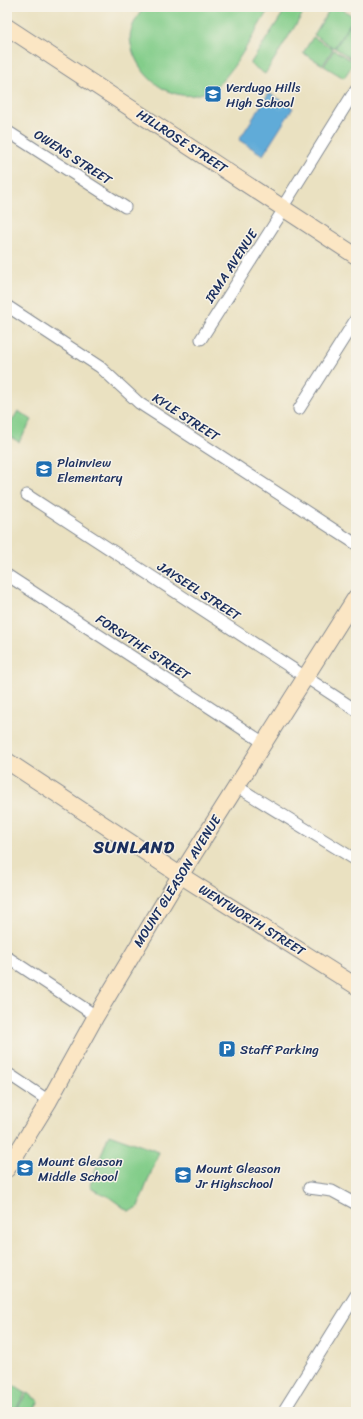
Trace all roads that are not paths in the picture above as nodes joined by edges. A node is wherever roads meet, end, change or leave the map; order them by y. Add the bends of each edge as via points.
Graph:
1 (7, 27) edge
2 (356, 89) edge
3 (7, 131) edge
4 (125, 207) dead end
5 (283, 208) junction
6 (356, 256) edge
7 (7, 306) edge
8 (356, 319) edge
9 (201, 339) dead end
10 (299, 409) dead end
11 (27, 495) dead end
12 (356, 544) edge
13 (7, 575) edge
14 (356, 597) edge
15 (305, 678) junction
16 (356, 710) edge
17 (264, 743) junction
18 (7, 761) edge
19 (236, 786) junction
20 (356, 860) edge
21 (180, 875) junction
22 (7, 957) edge
23 (356, 986) edge
24 (96, 1016) junction
25 (7, 1073) edge
26 (49, 1101) junction
27 (7, 1169) edge
28 (309, 1188) dead end
29 (356, 1204) edge
30 (356, 1295) edge
31 (284, 1412) edge

1 - 5 street, HILLROSE STREET
2 - 5 street, IRMA AVENUE
3 - 4 street, OWENS STREET
5 - 6 street, HILLROSE STREET
5 - 9 street, IRMA AVENUE
7 - 12 street, KYLE STREET via 100,367 138,403
8 - 10 street
11 - 15 street, JAYSEEL STREET
13 - 17 street, FORSYTHE STREET
14 - 15 street, MOUNT GLEASON AVENUE
15 - 16 street, JAYSEEL STREET
15 - 17 street, MOUNT GLEASON AVENUE
17 - 19 street, MOUNT GLEASON AVENUE
18 - 21 street, WENTWORTH STREET
19 - 20 street
19 - 21 street, MOUNT GLEASON AVENUE
21 - 23 street, WENTWORTH STREET
21 - 24 street, MOUNT GLEASON AVENUE
22 - 24 street
24 - 26 street, MOUNT GLEASON AVENUE
25 - 26 street
26 - 27 street, MOUNT GLEASON AVENUE
28 - 29 street via 332,1191
30 - 31 street

